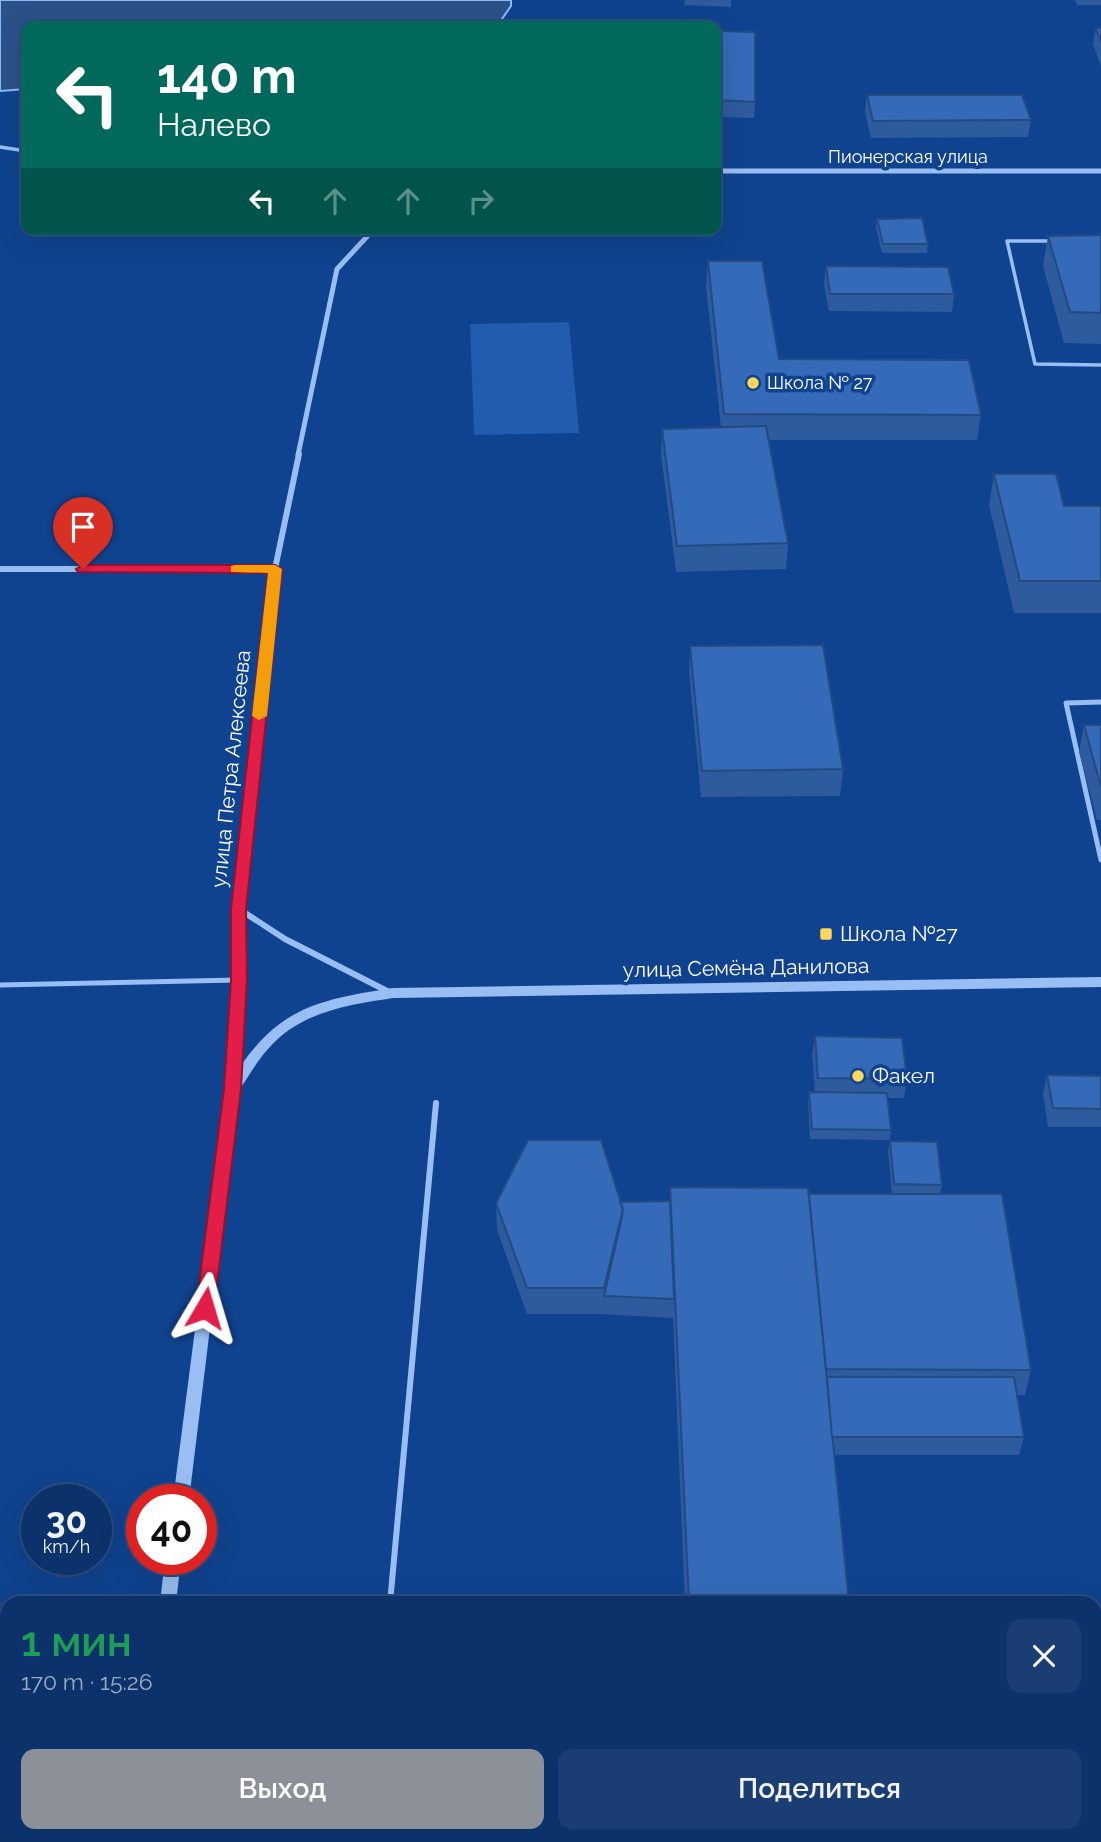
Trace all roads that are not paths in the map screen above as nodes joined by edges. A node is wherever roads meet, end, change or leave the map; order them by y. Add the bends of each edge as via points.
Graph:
1 (0, 147) edge
2 (21, 150) edge
3 (721, 171) edge
4 (1101, 171) edge
5 (368, 235) edge
6 (1061, 241) edge
7 (1101, 365) edge
8 (0, 569) edge
9 (275, 569) junction
10 (1101, 702) edge
11 (1101, 860) edge
12 (239, 909) junction
13 (239, 980) junction
14 (1101, 982) edge
15 (0, 985) edge
16 (393, 993) junction
17 (233, 1089) junction
18 (436, 1103) dead end
19 (183, 1484) edge
20 (171, 1575) edge
21 (168, 1596) edge
22 (391, 1596) edge

1 - 2 lane
3 - 4 street, Пионерская улица
5 - 9 street, улица Петра Алексеева via 337,269
6 - 7 lane via 1007,241 1035,364
8 - 9 street
9 - 12 street, улица Петра Алексеева
10 - 11 lane via 1066,703
12 - 13 street, улица Петра Алексеева
12 - 16 street via 285,939
13 - 15 lane
13 - 17 street, улица Петра Алексеева
14 - 16 street, улица Семёна Данилова
16 - 17 street, улица Семёна Данилова via 338,1001 292,1021 264,1043
17 - 19 street, улица Петра Алексеева
18 - 22 lane
20 - 21 street

